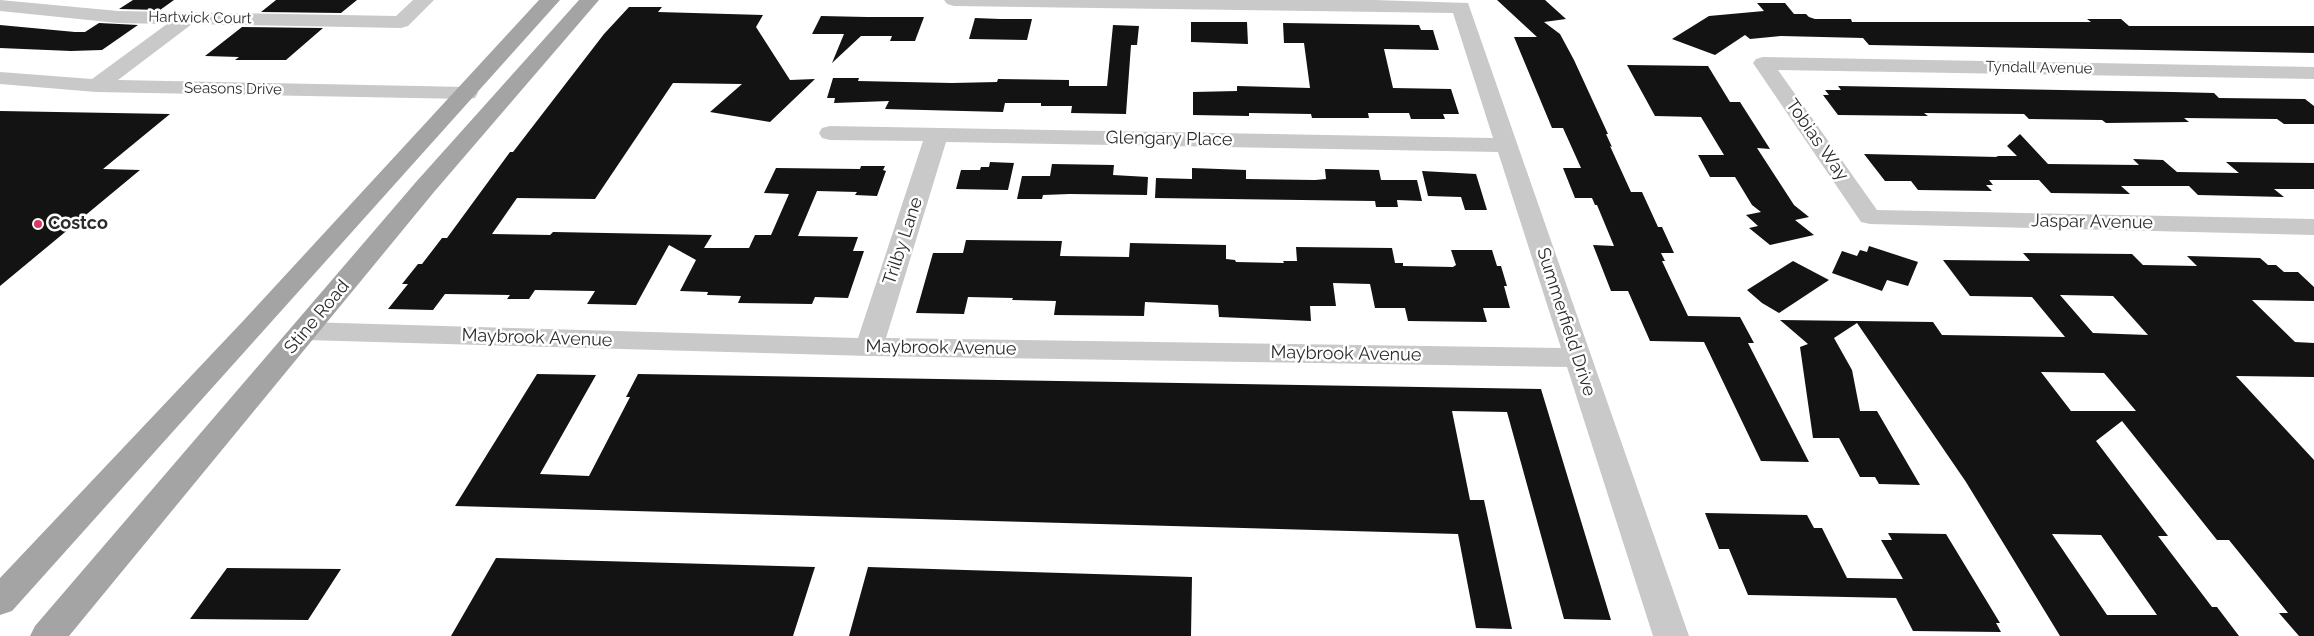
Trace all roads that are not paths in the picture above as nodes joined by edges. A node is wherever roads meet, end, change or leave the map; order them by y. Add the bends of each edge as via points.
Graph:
1 (424, 0) edge
2 (550, 0) edge
3 (589, 0) edge
4 (954, 0) edge
5 (0, 5) edge
6 (188, 18) junction
7 (1763, 63) joint
8 (2314, 73) edge
9 (0, 78) edge
10 (96, 86) junction
11 (467, 94) junction
12 (830, 133) dead end
13 (937, 135) junction
14 (1507, 146) junction
15 (425, 187) junction
16 (1870, 217) joint
17 (2314, 227) edge
18 (306, 331) junction
19 (869, 347) junction
20 (1578, 358) junction
21 (0, 601) edge
22 (48, 636) edge
23 (1671, 636) edge

1 - 6 street, Hartwick Court via 401,22
2 - 11 main road
3 - 15 main road, Stine Road
4 - 14 street, Summerfield Drive via 1461,7
5 - 6 street, Hartwick Court via 118,17
6 - 10 street
7 - 8 street, Tyndall Avenue
7 - 16 street, Tobias Way
9 - 10 street, Seasons Drive
10 - 11 street, Seasons Drive
11 - 15 main road via 479,104
11 - 21 main road
12 - 13 street, Glengary Place
13 - 14 street, Glengary Place
13 - 19 street, Trilby Lane
14 - 20 street, Summerfield Drive
15 - 18 main road, Stine Road
16 - 17 street, Jaspar Avenue
18 - 19 street, Maybrook Avenue
18 - 22 main road, Stine Road
19 - 20 street, Maybrook Avenue
20 - 23 street, Summerfield Drive

